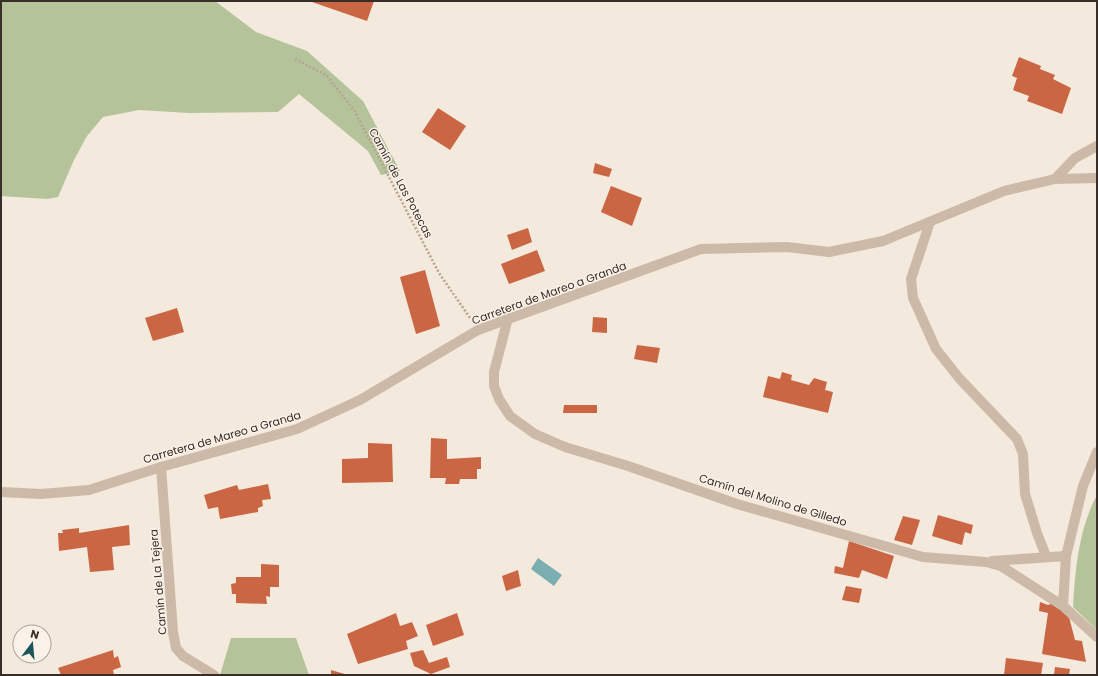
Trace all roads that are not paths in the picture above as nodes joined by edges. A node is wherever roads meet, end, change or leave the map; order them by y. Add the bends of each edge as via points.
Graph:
1 (1097, 146) edge
2 (1097, 178) edge
3 (1055, 179) junction
4 (930, 222) junction
5 (508, 318) junction
6 (1097, 452) edge
7 (161, 467) junction
8 (1, 492) edge
9 (1046, 556) junction
10 (1066, 556) junction
11 (986, 562) junction
12 (1063, 606) junction
13 (1097, 637) edge
14 (214, 675) edge

1 - 3 street via 1075,158
2 - 3 street, Carretera de Mareo a Granda
3 - 4 street, Carretera de Mareo a Granda via 1004,191
4 - 5 street, Carretera de Mareo a Granda via 883,241 829,252 787,247 701,249
4 - 9 street via 911,279 913,298 936,349 959,378 1017,439 1023,454 1025,494
5 - 7 street, Carretera de Mareo a Granda via 478,330 360,400 297,429
5 - 11 street, Camín del Molino de Gilledo via 494,372 494,386 498,398 510,416 535,434 565,447 744,506 923,556
6 - 10 street via 1083,486
7 - 8 street, Carretera de Mareo a Granda via 89,490 41,494
7 - 14 street, Camín de La Tejera via 176,648 183,656
9 - 10 street
9 - 11 street
10 - 12 street
11 - 12 street, Camín del Molino de Gilledo via 1001,566
12 - 13 street, Camín del Molino de Gilledo

